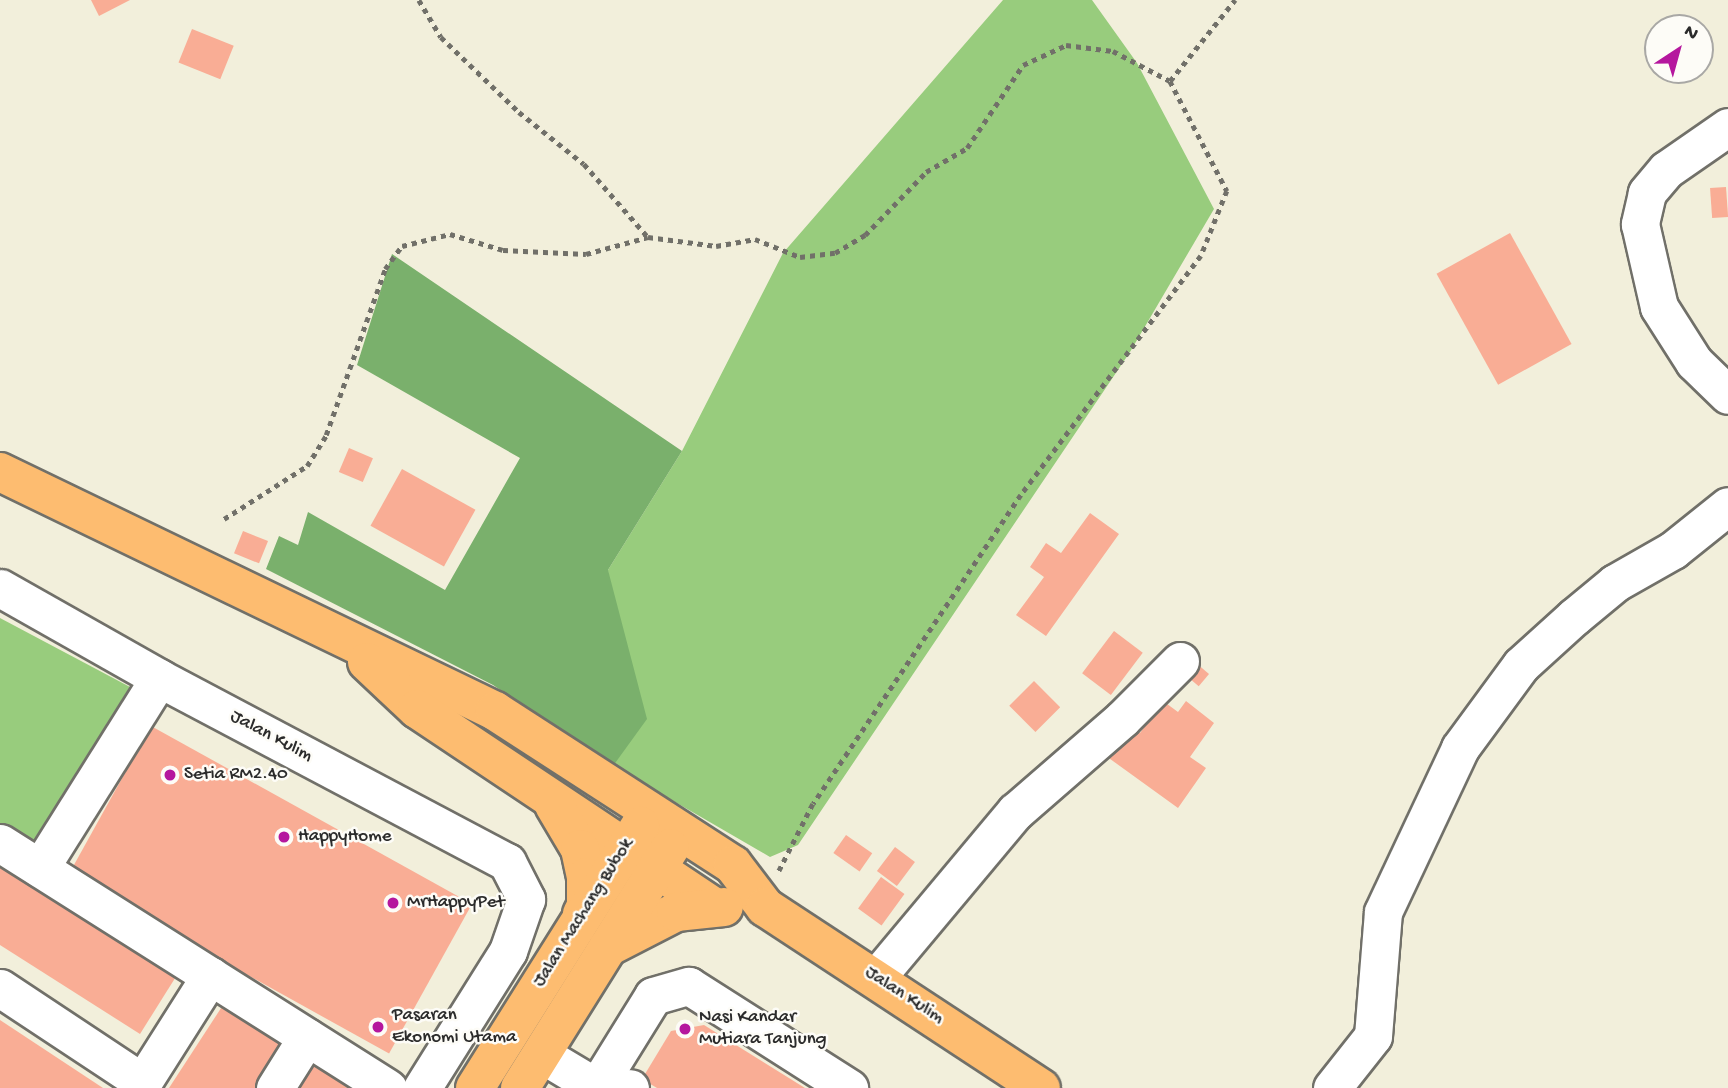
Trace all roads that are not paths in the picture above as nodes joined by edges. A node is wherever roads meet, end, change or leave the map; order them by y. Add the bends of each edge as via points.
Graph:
1 (1728, 127) edge
2 (1728, 395) edge
3 (0, 472) edge
4 (1728, 506) edge
5 (0, 589) edge
6 (340, 637) junction
7 (1180, 661) dead end
8 (159, 678) junction
9 (548, 797) junction
10 (665, 821) junction
11 (0, 843) edge
12 (641, 858) junction
13 (40, 868) junction
14 (714, 907) junction
15 (765, 908) junction
16 (574, 928) junction
17 (607, 948) junction
18 (210, 976) junction
19 (876, 978) junction
20 (0, 988) edge
21 (307, 1037) junction
22 (541, 1054) junction
23 (140, 1085) edge
24 (275, 1088) edge
25 (388, 1088) edge
26 (422, 1088) edge
27 (475, 1088) edge
28 (520, 1088) edge
29 (596, 1088) edge
30 (630, 1088) edge
31 (849, 1088) edge
32 (1041, 1088) edge
33 (1332, 1088) edge

1 - 2 street via 1666,170 1647,193 1640,224 1659,307 1694,362
3 - 6 main road, Jalan Kulim
4 - 33 street via 1673,550 1615,583 1565,625 1521,665 1460,748 1383,912 1373,1036
5 - 8 street, Jalan Kulim
6 - 9 main road, Jalan Kulim via 417,709
6 - 10 main road, Jalan Kulim via 495,711
7 - 19 street via 1122,719 1015,812
8 - 13 street
8 - 26 street, Jalan Kulim via 507,862 526,899 508,951
9 - 12 main road, Jalan Kulim
9 - 16 main road via 576,841 586,877 586,906
10 - 12 main road, Jalan Machang Bubok
10 - 15 main road, Jalan Kulim via 733,864
11 - 13 street
12 - 14 main road, Jalan Kulim
12 - 16 main road, Jalan Machang Bubok
12 - 17 main road, Jalan Machang Bubok
13 - 18 street
14 - 15 main road
14 - 17 main road via 676,912
15 - 19 main road, Jalan Kulim
16 - 27 main road, Jalan Machang Bubok
17 - 22 main road, Jalan Machang Bubok
18 - 21 street
18 - 23 street
19 - 32 main road, Jalan Kulim
20 - 23 street
21 - 24 street
21 - 25 street
22 - 28 main road, Jalan Machang Bubok
22 - 29 street
29 - 30 street
29 - 31 street via 653,996 689,986

